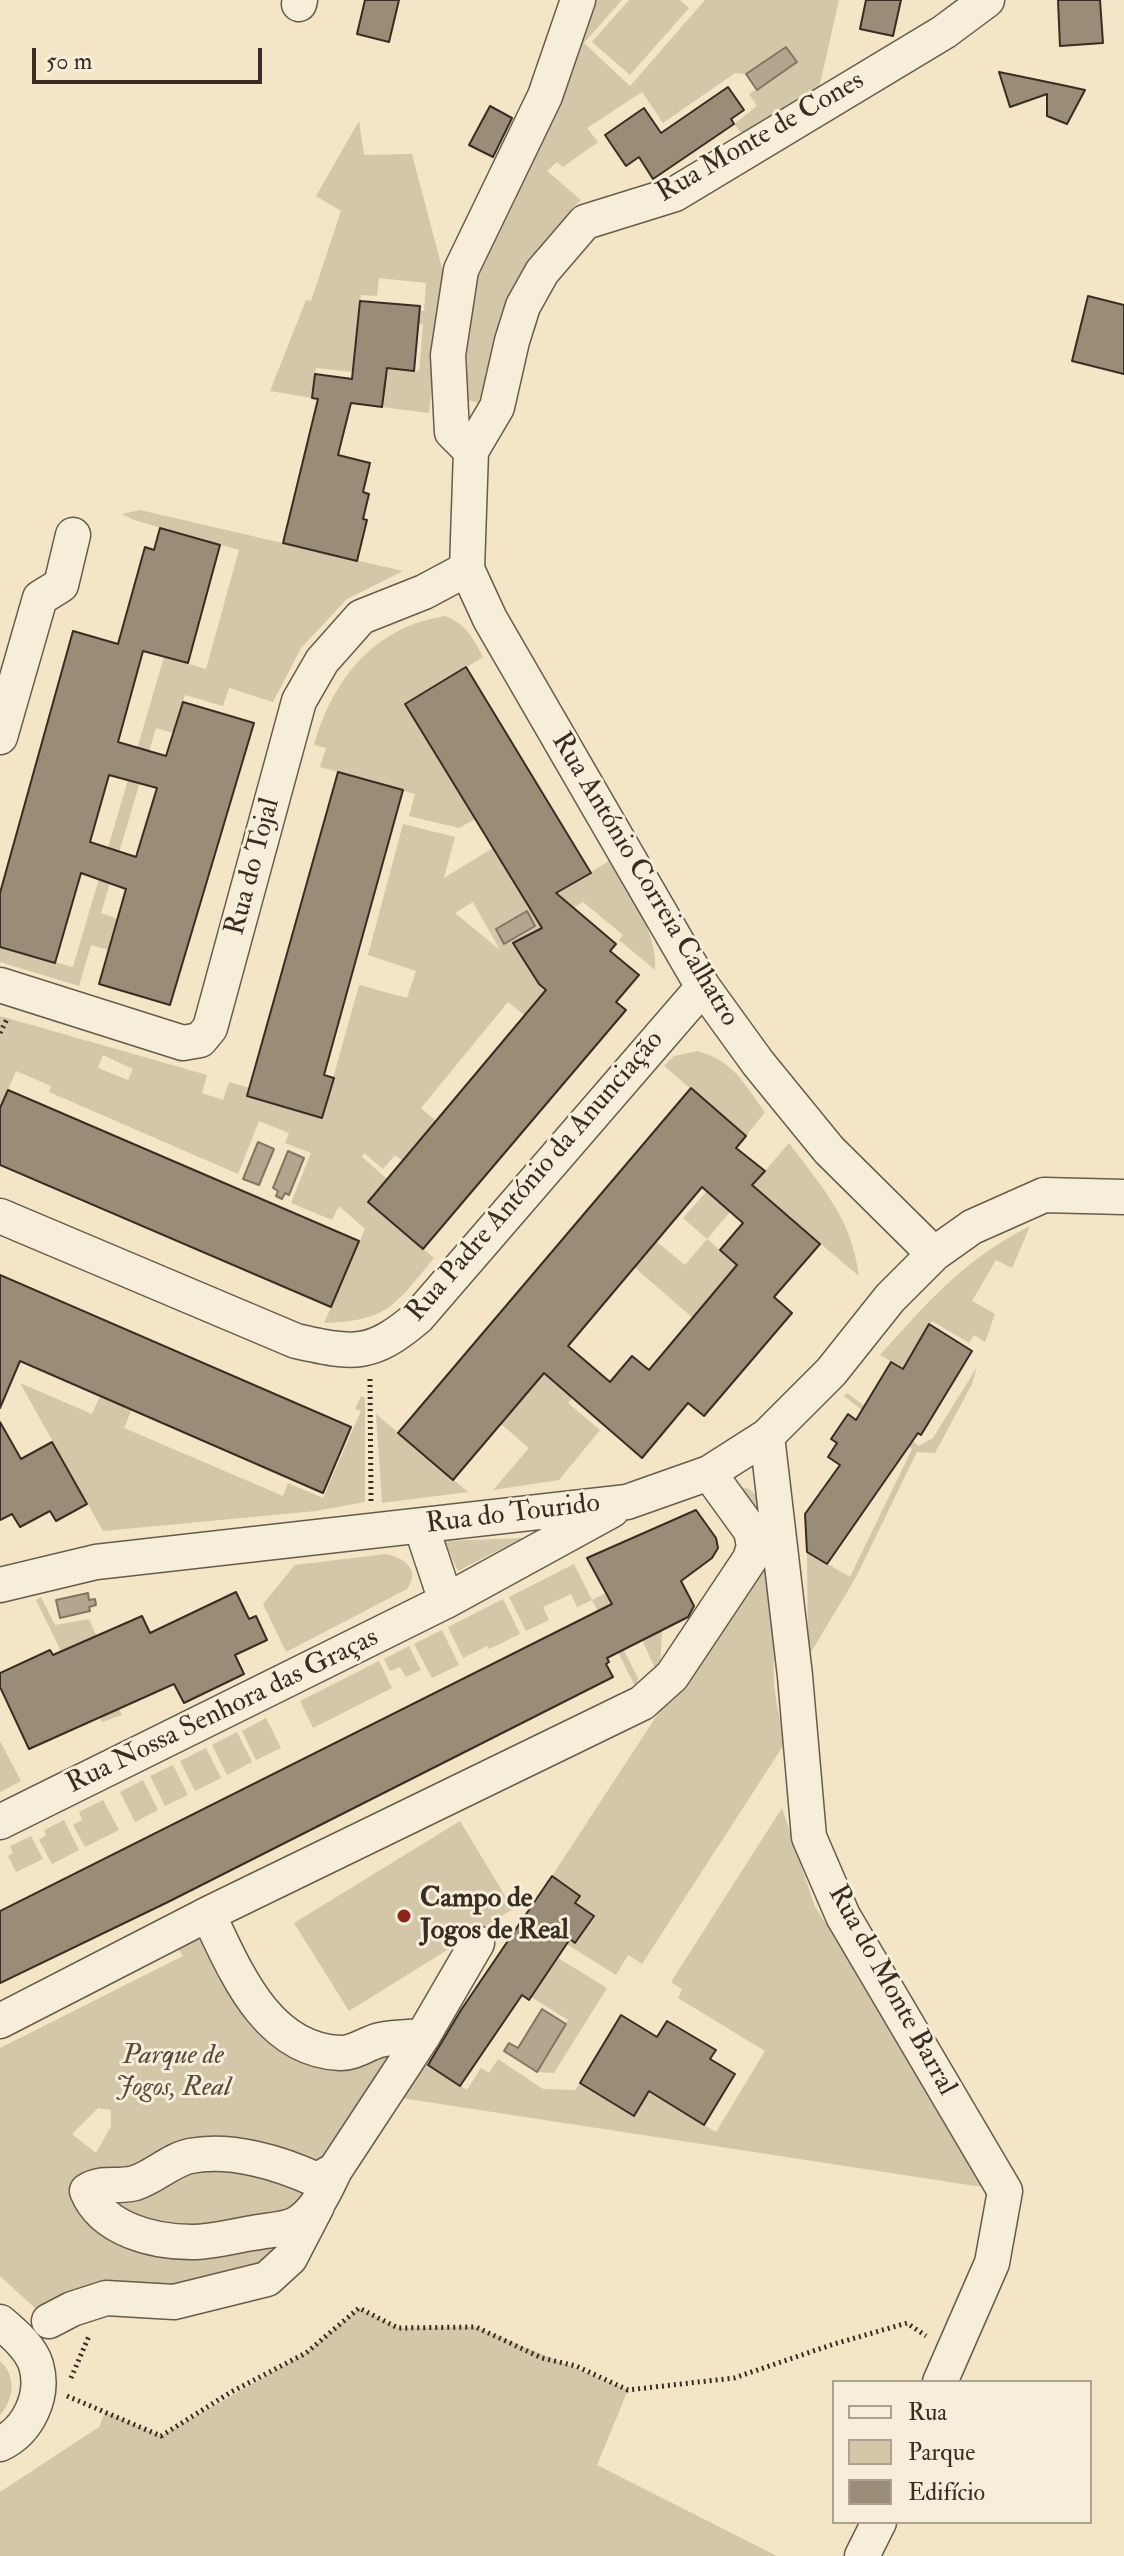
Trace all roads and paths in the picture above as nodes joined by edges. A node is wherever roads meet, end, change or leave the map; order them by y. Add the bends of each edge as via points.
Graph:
1 (578, 0) edge
2 (987, 0) edge
3 (471, 451) junction
4 (73, 535) dead end
5 (467, 569) junction
6 (0, 737) edge
7 (0, 985) edge
8 (703, 987) junction
9 (1124, 1197) edge
10 (0, 1216) edge
11 (934, 1254) junction
12 (371, 1403) dead end
13 (767, 1436) junction
14 (709, 1473) junction
15 (371, 1499) dead end
16 (627, 1502) junction
17 (421, 1526) junction
18 (0, 1585) edge
19 (446, 1601) junction
20 (0, 1822) edge
21 (208, 1914) junction
22 (477, 1943) dead end
23 (0, 2021) edge
24 (423, 2036) junction
25 (335, 2170) junction
26 (318, 2205) junction
27 (106, 2298) junction
28 (49, 2321) dead end
29 (0, 2322) edge
30 (946, 2368) edge
31 (69, 2381) dead end
32 (63, 2394) dead end
33 (0, 2444) edge
34 (878, 2524) edge
35 (862, 2556) edge

1 - 3 street via 545,96 461,270 448,355 452,432
2 - 3 street, Rua Monte de Cones via 944,32 675,194 585,222 542,272 523,306 497,407
3 - 5 street, Rua António Correia Calhatro
4 - 6 street via 61,585 40,598
5 - 7 street, Rua do Tojal via 361,617 322,661 299,701 210,1028 200,1040 183,1043
5 - 8 street, Rua António Correia Calhatro via 490,619
8 - 10 street, Rua Padre António da Anunciação via 418,1317 369,1349 339,1351 296,1341
8 - 11 street, Rua António Correia Calhatro via 829,1150
9 - 11 street, Rua do Tourido via 1044,1195 972,1227
11 - 13 street, Rua do Tourido
12 - 15 path
13 - 14 street, Rua do Tourido
13 - 30 street, Rua do Monte Barral via 809,1837 843,1916 1005,2191 992,2263
14 - 16 street, Rua do Tourido
14 - 21 street via 751,1531 754,1546 672,1676 642,1703
16 - 17 street, Rua do Tourido
16 - 19 street, Rua Nossa Senhora das Graças
17 - 18 street, Rua do Tourido via 96,1562
17 - 19 street
19 - 20 street, Rua Nossa Senhora das Graças
21 - 23 street
21 - 24 street via 247,1993 275,2025 305,2045 342,2054 380,2040
22 - 24 street
24 - 25 street
25 - 26 street
25 - 26 street via 317,2180 291,2168 231,2155 189,2156 135,2183 97,2184 87,2191 93,2205 116,2224 137,2234 190,2242 295,2225
26 - 27 street via 290,2258 267,2279 174,2302
27 - 28 street
27 - 31 path
29 - 33 street via 36,2364 38,2392 29,2420
30 - 32 path via 907,2323 734,2378 628,2390 476,2327 398,2328 359,2308 306,2353 161,2436
34 - 35 street

